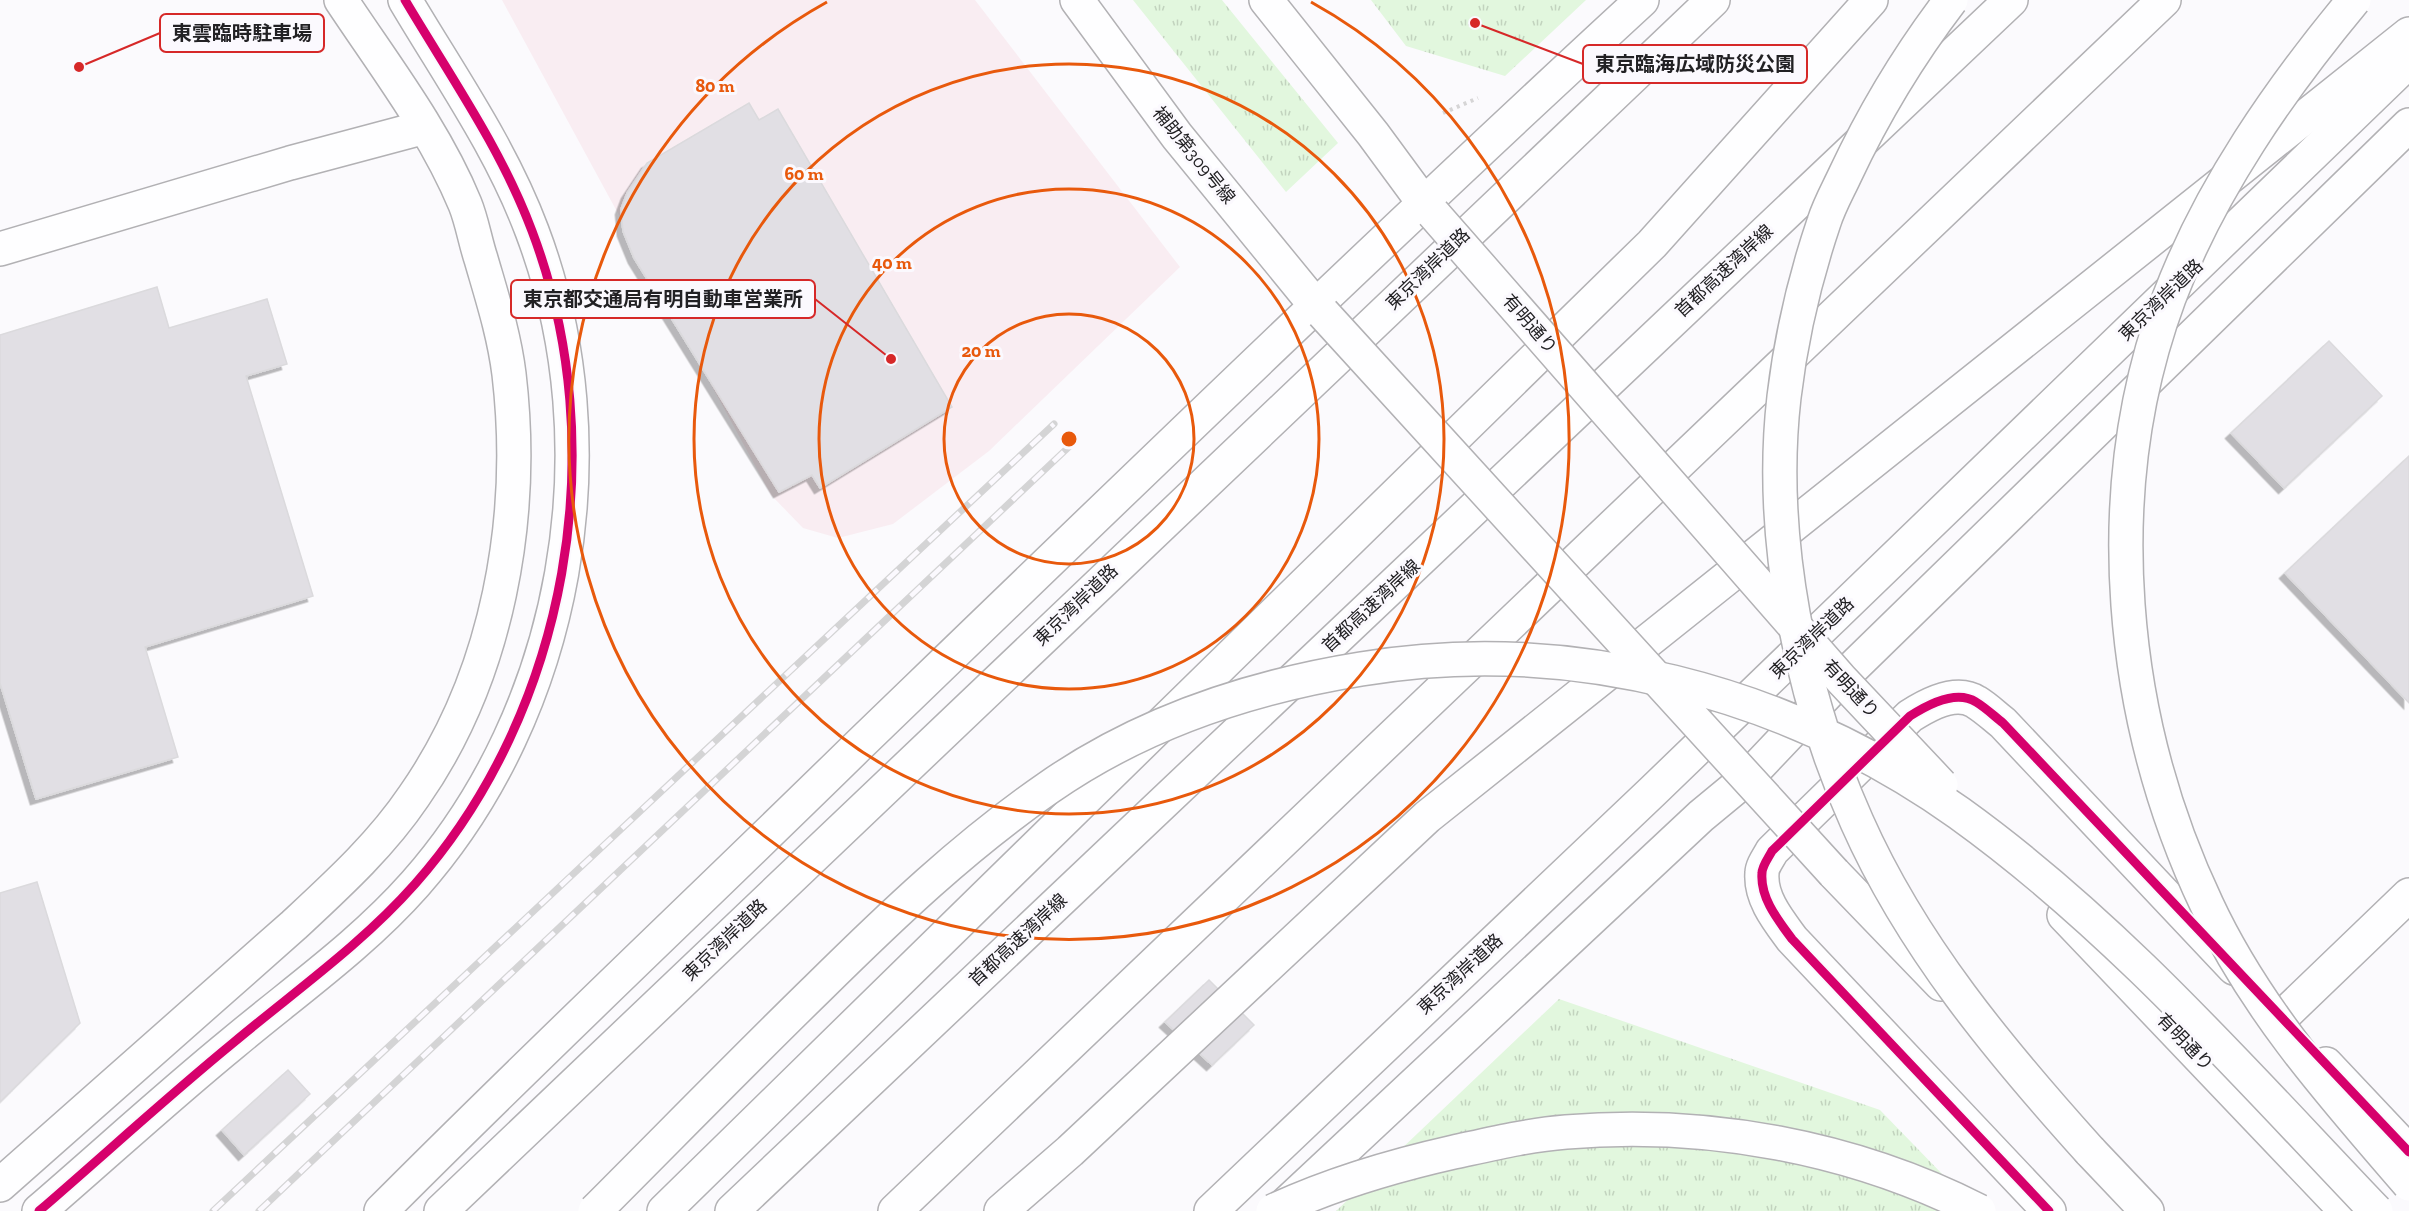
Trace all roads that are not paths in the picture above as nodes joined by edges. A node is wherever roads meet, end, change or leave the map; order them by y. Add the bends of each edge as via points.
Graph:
1 (341, 0) edge
2 (405, 0) edge
3 (1077, 0) edge
4 (1266, 0) edge
5 (1642, 0) edge
6 (1713, 0) edge
7 (1871, 0) edge
8 (1951, 0) edge
9 (2011, 0) edge
10 (2164, 0) edge
11 (2354, 0) edge
12 (2409, 34) edge
13 (2409, 61) edge
14 (2409, 124) edge
15 (425, 127) junction
16 (1428, 208) junction
17 (0, 249) edge
18 (1320, 309) junction
19 (1841, 680) junction
20 (1747, 778) junction
21 (2409, 895) edge
22 (2281, 1018) junction
23 (2409, 1152) edge
24 (2409, 1184) edge
25 (0, 1185) edge
26 (39, 1211) edge
27 (381, 1211) edge
28 (441, 1211) edge
29 (596, 1211) edge
30 (664, 1211) edge
31 (732, 1211) edge
32 (895, 1211) edge
33 (1001, 1211) edge
34 (1210, 1211) edge
35 (1273, 1211) edge
36 (1279, 1211) edge
37 (1979, 1211) edge
38 (2049, 1211) edge
39 (2147, 1211) edge
40 (2162, 1211) edge
41 (2346, 1211) edge
42 (2376, 1211) edge

1 - 15 main road
2 - 26 main road via 472,108 516,193 552,297 565,362 573,449 564,566 543,647 519,714 476,803 415,884 372,929 232,1043
3 - 18 main road, 補助第309号線 via 1177,136
4 - 16 main road
5 - 16 main road via 1482,148
6 - 28 main road, 東京湾岸道路
7 - 30 main road via 1652,244
8 - 39 main road, bridge via 1916,46 1864,133 1824,219 1799,309 1784,398 1781,478 1786,567 1799,645 1832,758 1857,823 1886,879 1933,958 2027,1081
9 - 31 main road, 首都高速湾岸線
10 - 32 main road
11 - 24 main road, bridge via 2277,100 2235,165 2197,234 2169,298 2135,425 2127,489 2126,561 2141,705 2180,843 2208,908 2276,1021 2317,1076
12 - 33 main road via 1427,817
13 - 34 main road, 東京湾岸道路 via 1662,783
14 - 19 main road, bridge
15 - 17 main road
15 - 25 main road via 465,204 498,315 509,374 512,504 494,618 480,663 443,749 381,839 294,925
16 - 18 main road
16 - 19 main road, 有明通り, bridge
18 - 20 main road, bridge
18 - 27 main road via 1252,365 530,1061
19 - 20 main road, bridge
19 - 41 main road, 有明通り, bridge
20 - 36 main road via 1701,816
20 - 40 main road, bridge
21 - 22 main road
22 - 23 main road
22 - 38 main road via 2003,723 1974,700 1948,699 1928,704 1910,716 1772,851 1761,872 1765,893 1773,913 1792,939
29 - 42 main road, bridge via 925,885 1051,786 1109,750 1242,695 1317,676 1393,663 1462,658 1533,658 1671,681 1743,702 1816,732 1893,772 1955,811 2073,905 2211,1039
35 - 37 main road, bridge via 1363,1176 1429,1158 1564,1132 1629,1128 1696,1130 1764,1140 1854,1162 1945,1194

